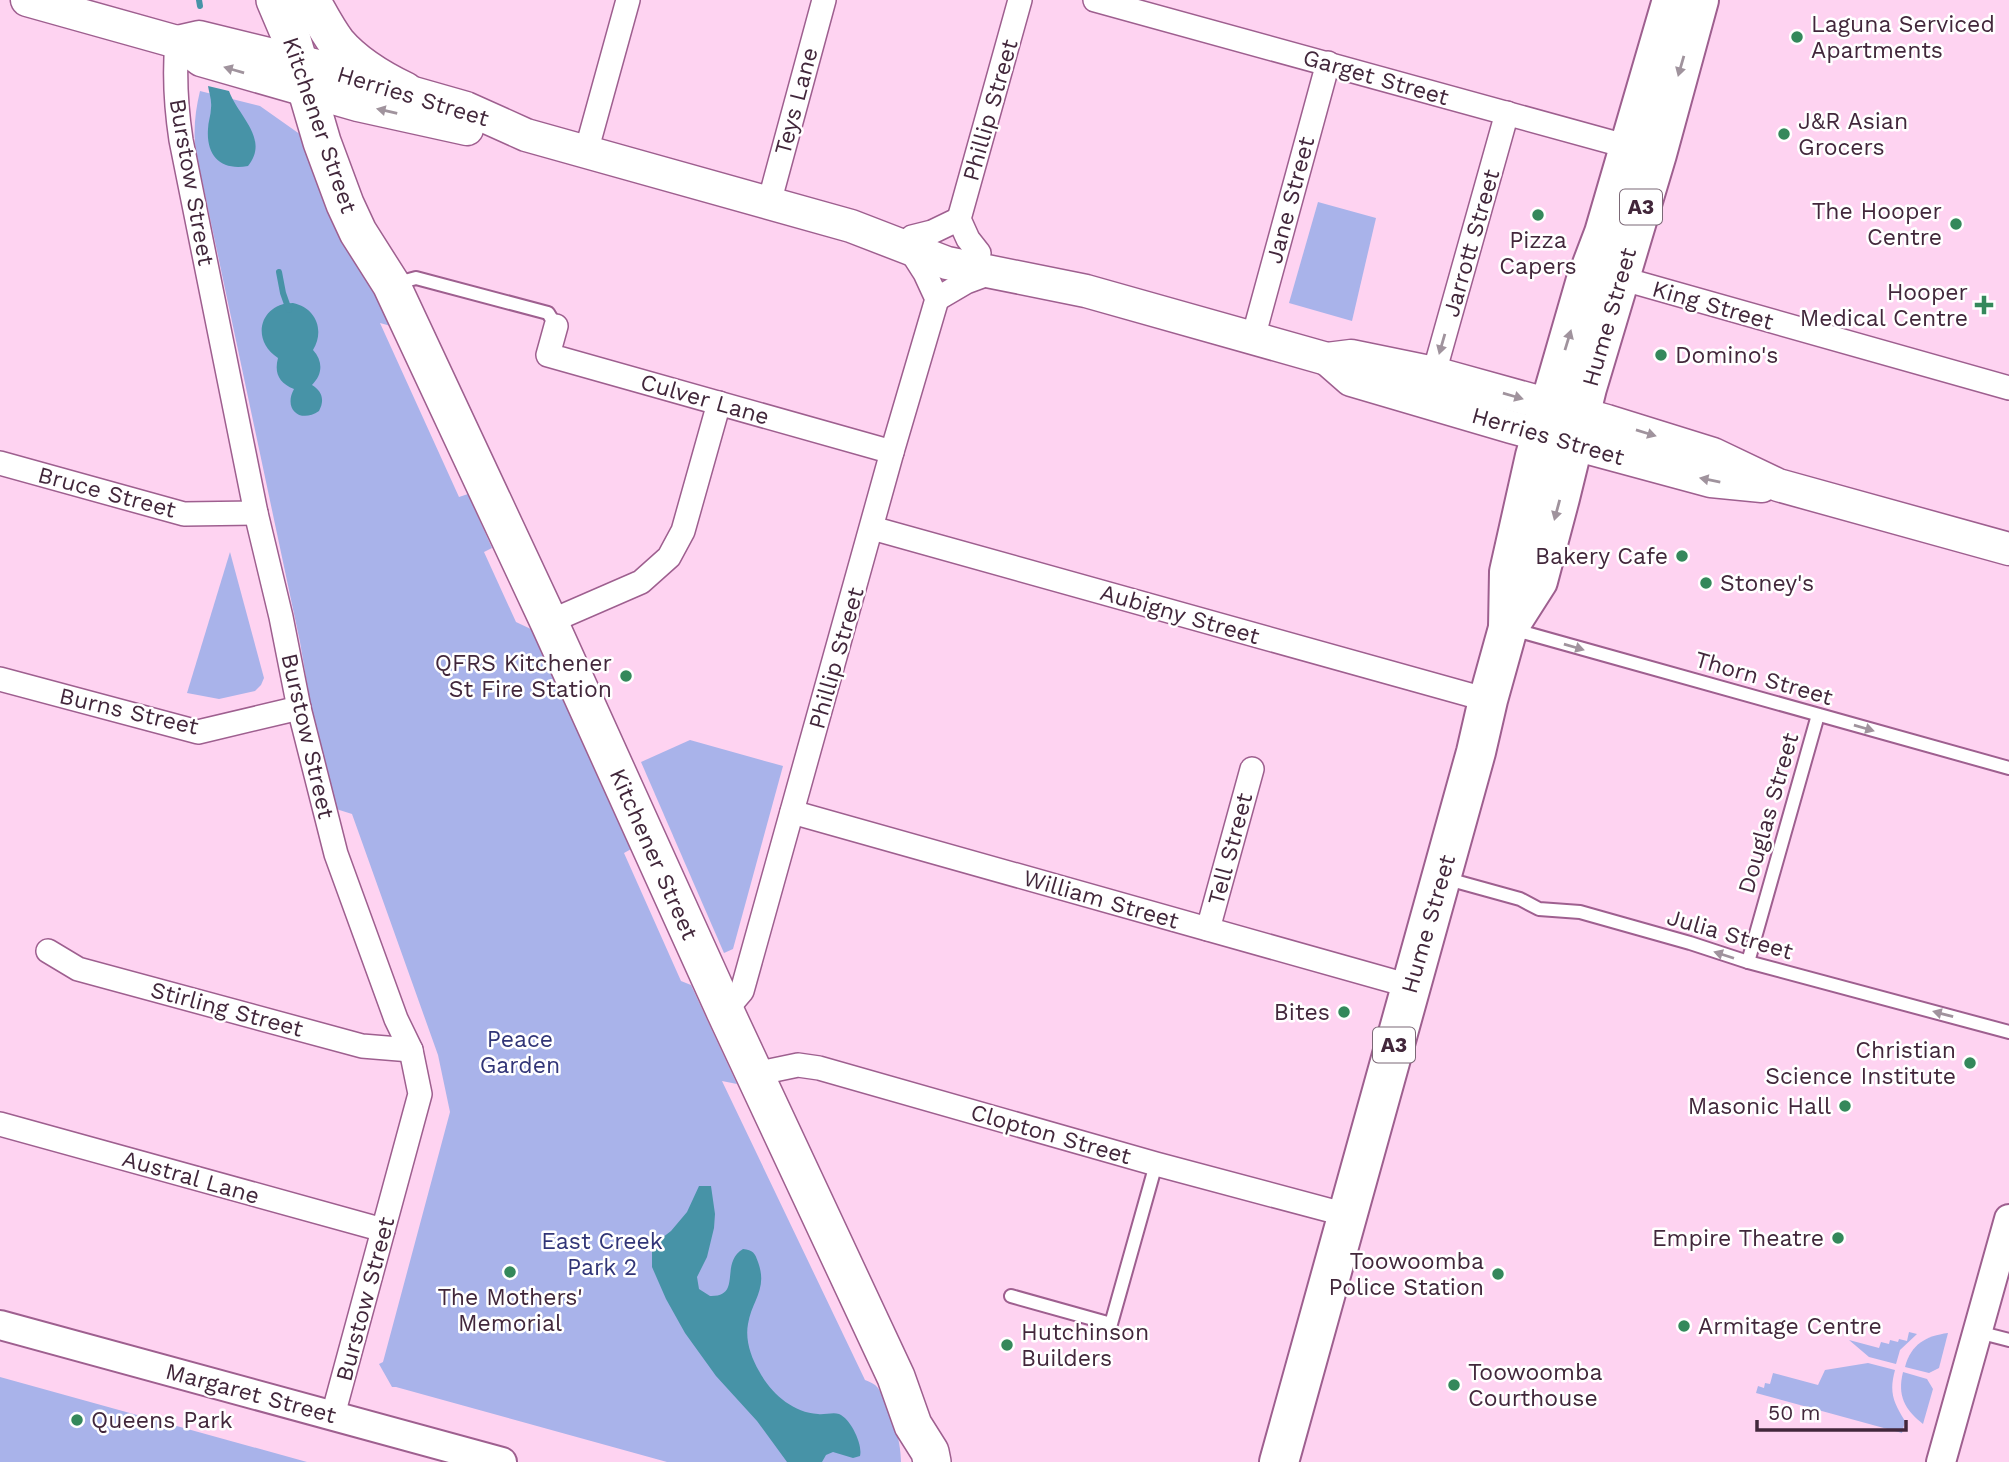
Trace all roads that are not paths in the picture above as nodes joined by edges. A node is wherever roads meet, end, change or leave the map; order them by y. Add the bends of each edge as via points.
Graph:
1 (27, 0) edge
2 (275, 0) edge
3 (298, 0) edge
4 (311, 0) edge
5 (628, 0) edge
6 (824, 0) edge
7 (1020, 0) edge
8 (1096, 0) edge
9 (1672, 0) edge
10 (1699, 0) edge
11 (177, 42) junction
12 (1328, 63) junction
13 (315, 79) junction
14 (405, 91) junction
15 (1507, 113) junction
16 (526, 135) junction
17 (1642, 150) junction
18 (586, 152) junction
19 (769, 203) junction
20 (959, 219) junction
21 (910, 242) junction
22 (986, 262) junction
23 (1620, 278) junction
24 (391, 284) junction
25 (937, 299) junction
26 (556, 326) joint
27 (1252, 338) junction
28 (1327, 359) junction
29 (1434, 373) junction
30 (2009, 387) edge
31 (719, 404) junction
32 (1561, 425) junction
33 (892, 452) junction
34 (0, 463) edge
35 (256, 513) junction
36 (872, 528) junction
37 (2008, 547) edge
38 (549, 622) junction
39 (1508, 628) junction
40 (0, 679) edge
41 (1488, 700) junction
42 (299, 708) junction
43 (1818, 715) junction
44 (2009, 768) edge
45 (1252, 769) dead end
46 (792, 813) junction
47 (1440, 877) junction
48 (1208, 929) junction
49 (48, 951) dead end
50 (1748, 962) junction
51 (1410, 986) junction
52 (725, 1011) junction
53 (2009, 1032) edge
54 (411, 1050) junction
55 (755, 1074) junction
56 (0, 1124) edge
57 (1156, 1164) junction
58 (1347, 1215) junction
59 (2009, 1219) edge
60 (383, 1230) junction
61 (1011, 1296) dead end
62 (0, 1325) edge
63 (1978, 1332) junction
64 (2009, 1340) edge
65 (334, 1415) junction
66 (913, 1425) junction
67 (502, 1462) edge
68 (909, 1462) edge
69 (932, 1462) edge
70 (1279, 1462) edge
71 (1941, 1462) edge

1 - 11 main road, Herries Street
2 - 13 main road, Kitchener Street
3 - 13 main road, Kitchener Street
4 - 14 main road via 342,48 384,81
5 - 18 street
6 - 19 street, Teys Lane
7 - 20 street, Phillip Street
8 - 12 street, Garget Street
9 - 17 highway, Hume Street / A3
10 -> 17 highway, Hume Street / A3
11 - 13 main road, Herries Street via 199,37
11 - 35 street, Burstow Street via 174,75 180,140
12 - 15 street, Garget Street
12 - 27 street, Jane Street
13 - 14 main road, Herries Street
16 -> 13 main road, Herries Street via 477,132
13 - 24 main road, Kitchener Street via 322,142 358,232
14 - 16 main road, Herries Street via 466,108
15 - 17 street, Garget Street
15 -> 29 street, Jarrott Street
16 - 18 main road, Herries Street
17 - 23 highway, Hume Street / A3
32 -> 17 highway, Hume Street / A3 via 1585,283
18 - 19 main road, Herries Street
19 - 21 main road, Herries Street
20 - 21 street
20 - 22 street via 968,240
21 - 22 main road, Herries Street via 953,243
21 - 25 street
22 - 25 street via 967,282
22 - 27 main road, Herries Street
23 - 30 street, King Street
23 - 32 highway, Hume Street / A3
24 - 26 lane via 416,278 548,313
24 - 38 main road, Kitchener Street
25 - 33 street, Phillip Street
26 - 31 street, Culver Lane via 548,355
27 - 28 main road, Herries Street
28 - 29 main road, Herries Street via 1351,356
28 - 32 main road, Herries Street via 1351,380
29 -> 32 main road, Herries Street
31 - 33 street, Culver Lane
31 - 38 street via 683,531 669,557 641,582
32 - 37 main road, Herries Street via 1713,454 1778,485
32 - 39 highway, Hume Street / A3 via 1509,572
33 - 36 street, Phillip Street
34 - 35 street, Bruce Street via 184,514
35 - 42 street, Burstow Street
36 - 41 street, Aubigny Street
36 - 46 street, Phillip Street
38 - 52 main road, Kitchener Street
39 - 41 highway, Hume Street / A3
39 -> 43 lane, Thorn Street
40 - 42 street, Burns Street via 198,732
41 - 47 highway, Hume Street / A3
42 - 54 street, Burstow Street via 337,854 392,1010
43 -> 44 lane, Thorn Street
43 - 50 lane, Douglas Street
45 - 48 street, Tell Street
46 - 48 street, William Street
46 - 52 street, Phillip Street via 742,991
50 -> 47 lane, Julia Street via 1580,912 1539,909 1520,899
47 - 51 highway, Hume Street / A3
48 - 51 street, William Street
49 - 54 street, Stirling Street via 78,969 362,1046
53 -> 50 lane, Julia Street
51 - 58 highway, Hume Street / A3
52 - 55 main road, Kitchener Street
54 - 60 street, Burstow Street via 420,1094
55 - 57 street, Clopton Street via 798,1065 819,1068
55 - 66 main road, Kitchener Street via 896,1377
56 - 60 street, Austral Lane
57 - 58 street, Clopton Street
57 - 61 lane via 1111,1324
58 - 70 highway, Hume Street / A3
59 - 63 street
60 - 65 street, Burstow Street
62 - 65 street, Margaret Street
63 - 64 lane
63 - 71 street
65 - 67 street, Margaret Street
66 - 68 main road, Kitchener Street
66 - 69 main road, Kitchener Street

